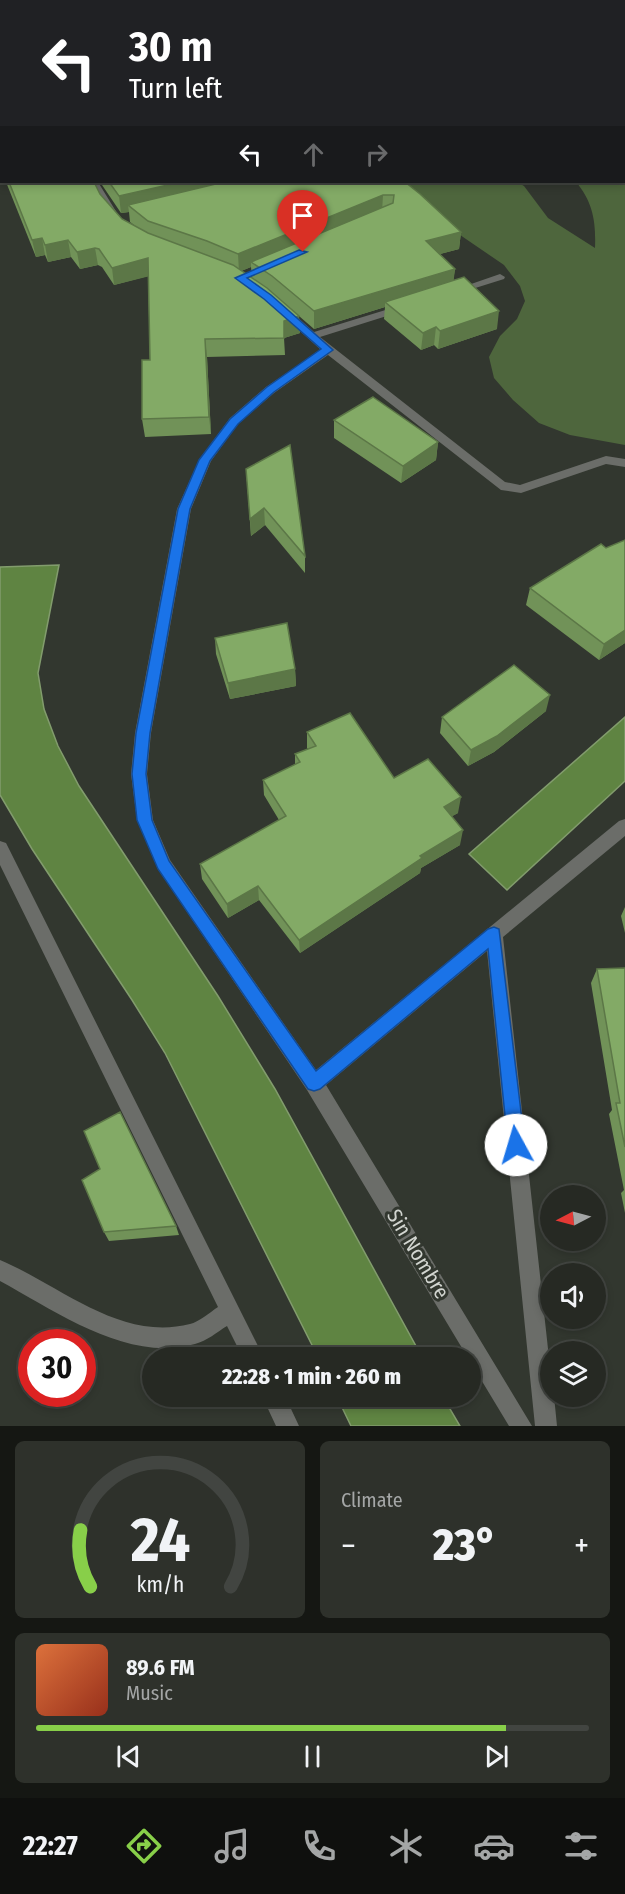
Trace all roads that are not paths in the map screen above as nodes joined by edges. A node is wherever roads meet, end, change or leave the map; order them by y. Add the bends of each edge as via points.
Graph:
1 (94, 183) edge
2 (118, 220) edge
3 (500, 277) dead end
4 (446, 294) edge
5 (275, 303) edge
6 (412, 304) edge
7 (313, 336) junction
8 (328, 350) junction
9 (625, 463) edge
10 (625, 826) edge
11 (0, 848) edge
12 (494, 934) junction
13 (314, 1083) junction
14 (0, 1269) edge
15 (231, 1311) junction
16 (249, 1347) edge
17 (278, 1407) edge
18 (288, 1426) edge
19 (521, 1426) edge
20 (546, 1426) edge

1 - 2 street
3 - 4 street
5 - 7 street
6 - 7 street
7 - 8 street
8 - 9 street via 501,486 521,489 606,460
8 - 13 street, Sin Nombre via 270,390 234,421 205,460 184,509 139,774 145,820 164,864
10 - 12 street
11 - 15 street
12 - 13 street
12 - 20 street
13 - 19 street, Sin Nombre
14 - 15 street via 97,1323 155,1339 195,1334
15 - 16 street
17 - 18 street

